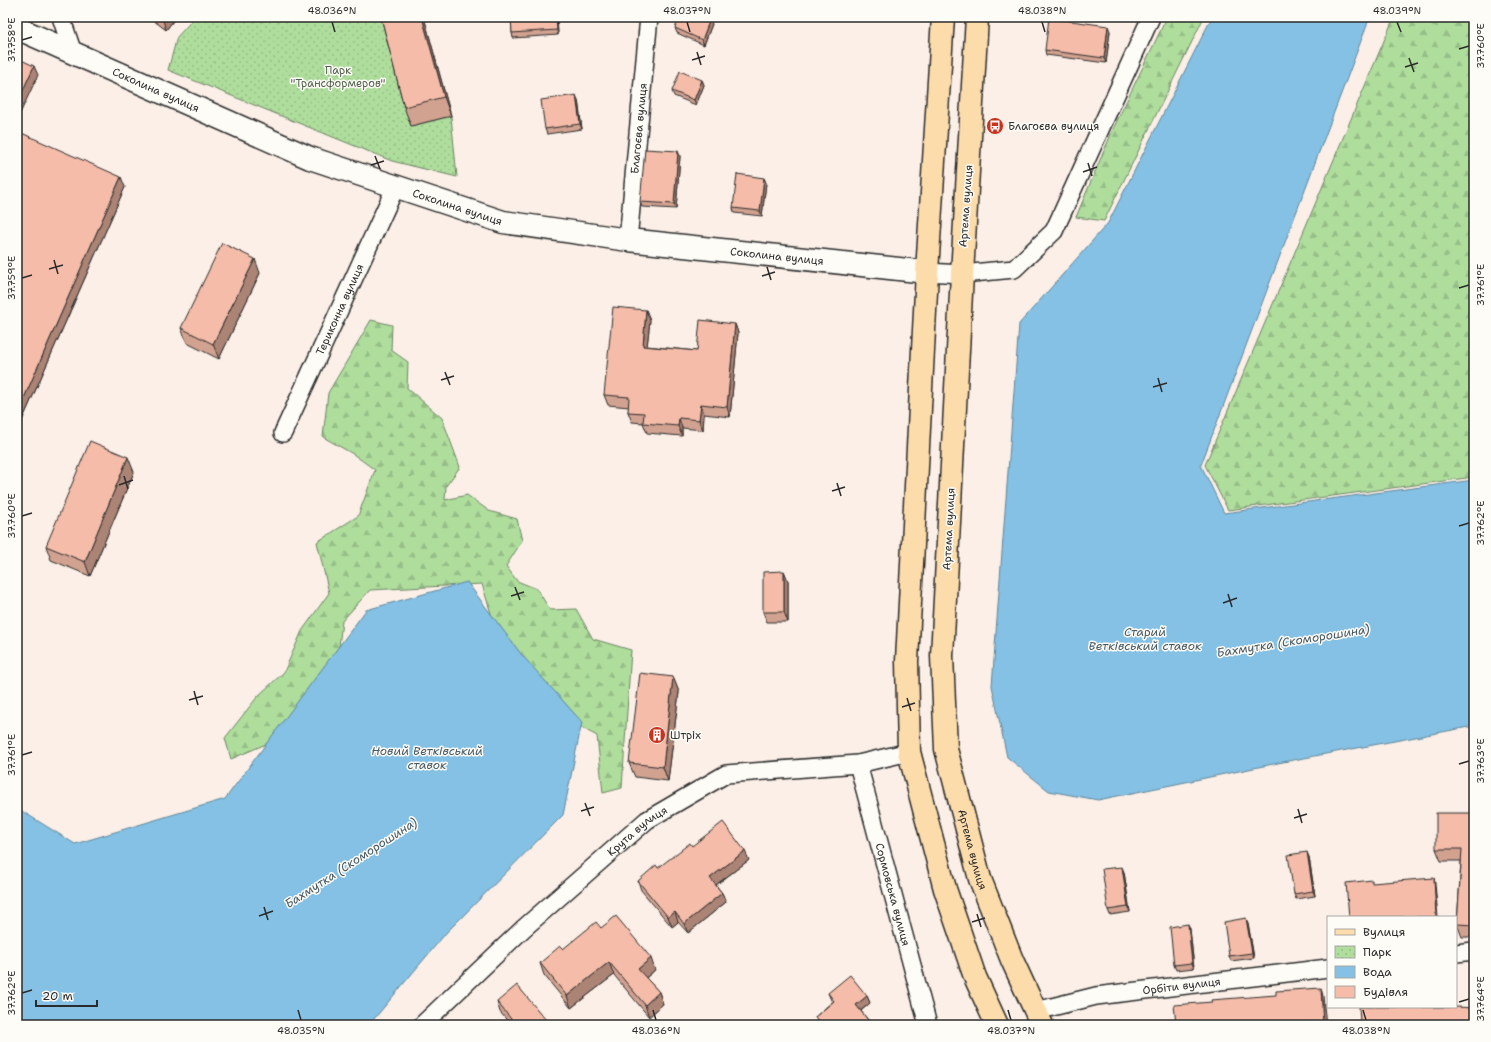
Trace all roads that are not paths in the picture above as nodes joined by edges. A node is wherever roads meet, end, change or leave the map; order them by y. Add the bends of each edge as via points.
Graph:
1 (60, 17) edge
2 (650, 17) edge
3 (943, 17) edge
4 (977, 17) edge
5 (1150, 17) edge
6 (17, 28) edge
7 (73, 53) junction
8 (396, 186) junction
9 (628, 240) junction
10 (927, 272) junction
11 (962, 274) junction
12 (282, 433) dead end
13 (910, 752) junction
14 (858, 764) junction
15 (1474, 951) edge
16 (1457, 953) edge
17 (1327, 968) edge
18 (1039, 1018) edge
19 (925, 1024) edge
20 (422, 1025) edge
21 (997, 1025) edge

1 - 7 street
2 - 9 street, Благоєва вулиця
3 - 10 main road
4 - 11 main road, Артема вулиця
5 - 11 street via 1054,231 1014,269
6 - 7 street, Соколина вулиця
7 - 8 street, Соколина вулиця via 310,158
8 - 9 street, Соколина вулиця via 503,222
8 - 12 street, Териконна вулиця
9 - 10 street, Соколина вулиця
10 - 11 street
10 - 13 main road via 907,661
11 - 18 main road, Артема вулиця via 942,656 946,749 980,879 1012,960
13 - 14 street, Крута вулиця
13 - 21 main road via 945,889 975,977
14 - 19 street, Сормовська вулиця
14 - 20 street, Крута вулиця via 726,774 647,820 524,928
15 - 16 street
17 - 18 street, Орбіти вулиця via 1096,996

